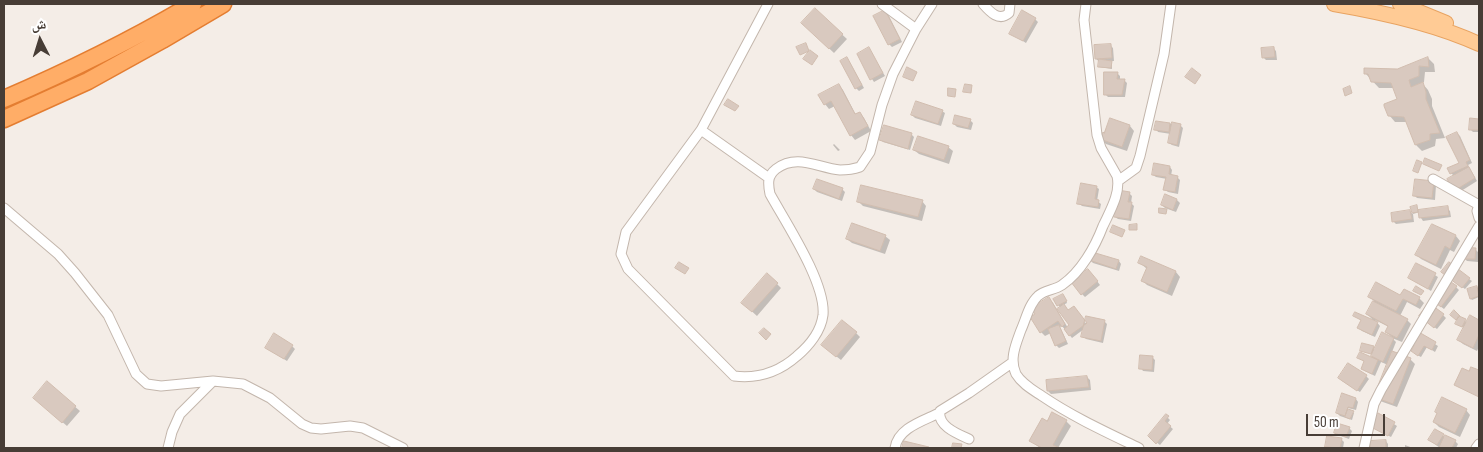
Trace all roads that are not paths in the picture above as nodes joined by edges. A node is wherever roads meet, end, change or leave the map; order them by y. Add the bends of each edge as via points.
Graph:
1 (193, 4) edge
2 (224, 4) edge
3 (768, 4) edge
4 (882, 4) edge
5 (932, 4) edge
6 (983, 4) edge
7 (1010, 4) edge
8 (1086, 4) edge
9 (1171, 4) edge
10 (1334, 4) edge
11 (1400, 4) edge
12 (916, 29) junction
13 (1479, 37) edge
14 (1479, 44) edge
15 (4, 99) edge
16 (4, 119) edge
17 (701, 130) junction
18 (769, 178) junction
19 (1433, 179) dead end
20 (1118, 181) junction
21 (1479, 205) edge
22 (4, 208) edge
23 (1479, 218) edge
24 (1479, 226) edge
25 (1013, 362) junction
26 (213, 381) junction
27 (939, 413) junction
28 (969, 439) dead end
29 (1479, 444) edge
30 (168, 448) edge
31 (403, 448) edge
32 (895, 448) edge
33 (1139, 448) edge
34 (1364, 448) edge
35 (1476, 448) edge

1 - 15 highway via 113,48
2 - 16 highway via 88,81
3 - 17 street
4 - 12 street
5 - 12 street
6 - 7 street via 998,17 1009,13
8 - 20 street via 1084,20 1097,135
9 - 20 street via 1164,54 1140,156 1136,168
10 - 14 main road via 1437,28
11 - 13 main road
12 - 18 street via 893,74 870,152 860,167 841,170 802,161 789,162 772,172
17 - 18 street
17 - 18 street via 626,232 621,254 628,269 734,376 764,375 788,364 814,336 822,316 818,288 806,258 770,194
19 - 21 street
20 - 25 street via 1110,215 1100,236 1072,276 1036,299 1016,345
21 - 23 street
22 - 26 street via 58,254 75,273 108,315 133,369 147,384 161,386
24 - 34 street via 1374,404
25 - 27 street
25 - 33 street via 1016,373 1030,388 1087,423
26 - 30 street via 180,414
26 - 31 street via 243,384 256,390 311,428 363,428
27 - 28 street via 949,428
27 - 32 street via 907,429
29 - 35 street

